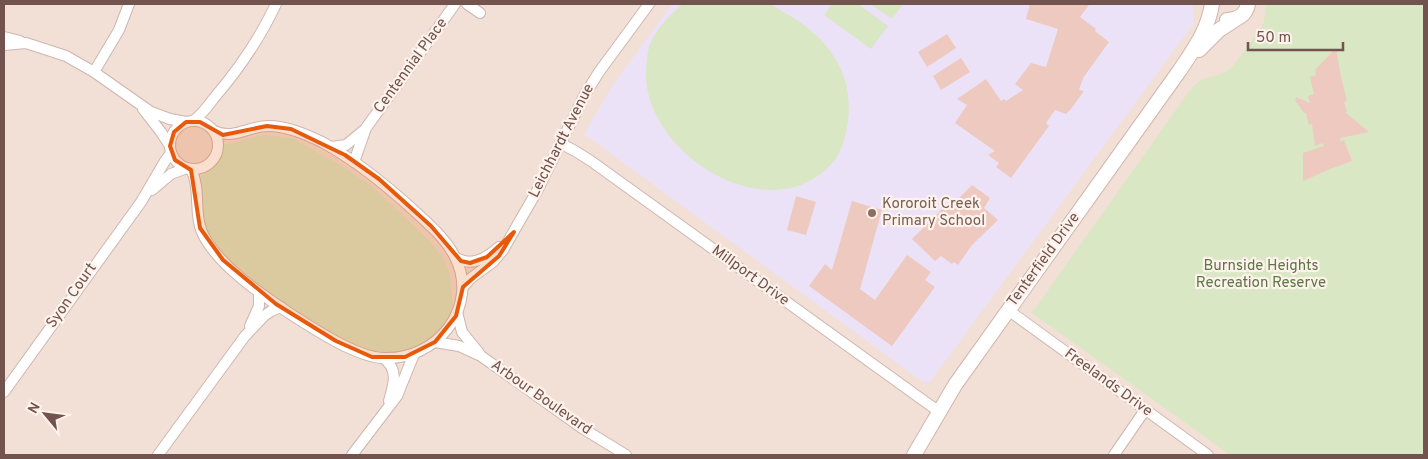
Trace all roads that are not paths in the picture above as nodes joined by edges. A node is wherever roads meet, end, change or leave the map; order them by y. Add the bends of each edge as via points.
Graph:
1 (129, 4) edge
2 (276, 4) edge
3 (455, 4) edge
4 (467, 4) edge
5 (648, 4) edge
6 (1212, 4) edge
7 (1248, 4) edge
8 (480, 13) dead end
9 (1236, 19) junction
10 (4, 37) edge
11 (26, 43) junction
12 (4, 45) edge
13 (1180, 70) junction
14 (94, 72) junction
15 (225, 85) junction
16 (139, 105) junction
17 (190, 122) junction
18 (366, 128) junction
19 (212, 130) junction
20 (560, 144) junction
21 (331, 147) junction
22 (171, 150) junction
23 (354, 162) junction
24 (189, 168) junction
25 (141, 202) junction
26 (514, 232) junction
27 (456, 258) junction
28 (462, 287) junction
29 (259, 292) junction
30 (281, 307) junction
31 (1008, 310) junction
32 (457, 312) junction
33 (245, 336) junction
34 (435, 342) junction
35 (414, 354) junction
36 (481, 356) junction
37 (383, 358) junction
38 (4, 392) edge
39 (1146, 410) junction
40 (938, 411) junction
41 (382, 415) junction
42 (158, 455) edge
43 (352, 455) edge
44 (626, 455) edge
45 (914, 455) edge
46 (1114, 455) edge
47 (1208, 455) edge

1 - 14 street via 119,30
2 - 15 street via 256,42
3 - 18 street, Centennial Place
4 - 8 street
5 - 20 street, Leichhardt Avenue via 599,72
6 - 9 street via 1221,18
6 - 13 street, Tenterfield Drive via 1205,31
7 - 9 street, Tenterfield Drive via 1245,12
9 - 13 street, Tenterfield Drive via 1219,30
10 - 11 street
11 - 12 street
11 - 14 street via 66,56
13 - 31 street, Tenterfield Drive
14 - 16 street
15 - 17 street via 202,113
15 - 19 street via 209,118
16 - 17 street via 161,116
16 - 22 street
17 - 19 street via 200,122
17 - 22 street via 174,132
18 - 21 street via 346,145
18 - 23 street
19 - 21 street via 223,135 258,127 278,127 304,134
19 - 24 street via 218,144 214,157 204,166
20 - 26 street, Leichhardt Avenue
20 - 40 street, Millport Drive via 576,150
21 - 23 street
22 - 24 street via 181,165
22 - 25 street
23 - 27 street via 406,202 447,243
24 - 25 street via 171,174
24 - 29 street via 196,182 198,216 204,238
25 - 38 street, Syon Court
26 - 27 street via 501,246 480,260 470,263
26 - 28 street via 499,256
27 - 28 street
28 - 32 street
29 - 30 street
29 - 33 street via 258,311
30 - 33 street via 264,316
30 - 37 street via 336,341 361,353
31 - 39 street, Freelands Drive
31 - 40 street, Tenterfield Drive
32 - 34 street via 445,333
32 - 36 street via 462,332
33 - 42 street
34 - 35 street
34 - 36 street via 459,346
35 - 37 street
35 - 41 street via 397,396
36 - 44 street, Arbour Boulevard via 582,428
37 - 41 street via 394,370 394,378
39 - 46 street
39 - 47 street, Freelands Drive
40 - 45 street, Tenterfield Drive
41 - 43 street

